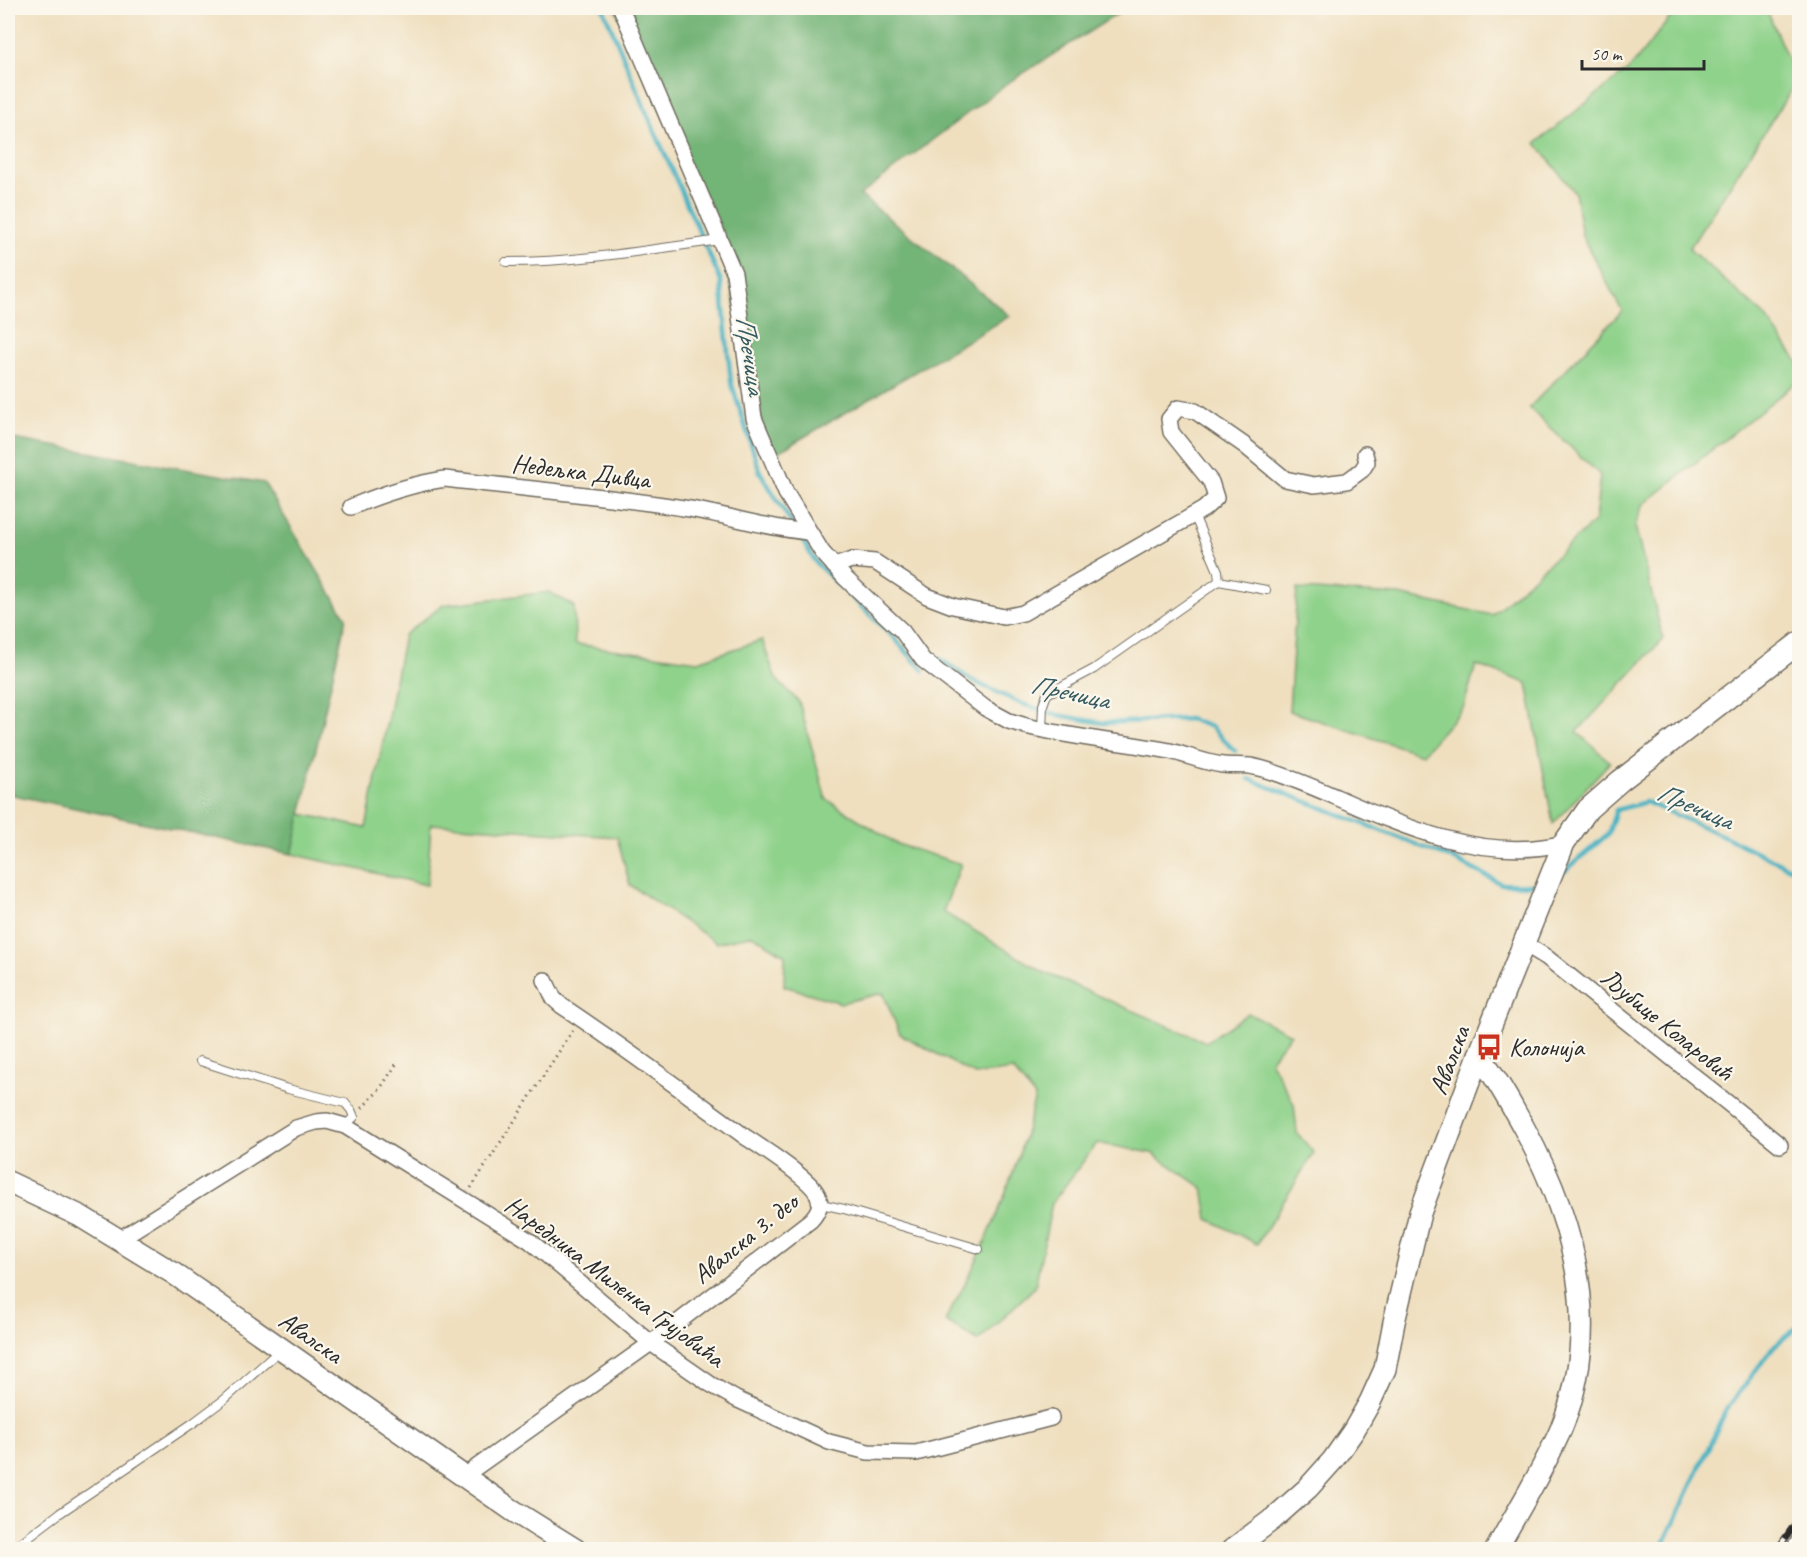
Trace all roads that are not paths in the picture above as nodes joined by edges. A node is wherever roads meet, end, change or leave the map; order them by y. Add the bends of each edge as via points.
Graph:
1 (621, 8) edge
2 (717, 240) junction
3 (506, 262) dead end
4 (1365, 454) dead end
5 (351, 507) dead end
6 (1194, 515) junction
7 (807, 532) junction
8 (834, 566) junction
9 (1219, 581) junction
10 (1266, 590) dead end
11 (1800, 642) edge
12 (1042, 724) junction
13 (1564, 843) junction
14 (1523, 943) junction
15 (545, 980) dead end
16 (1479, 1055) junction
17 (200, 1061) dead end
18 (349, 1121) junction
19 (1780, 1145) dead end
20 (8, 1182) edge
21 (821, 1204) junction
22 (118, 1240) junction
23 (979, 1249) dead end
24 (651, 1343) junction
25 (281, 1350) junction
26 (1052, 1418) dead end
27 (464, 1476) junction
28 (1800, 1540) edge
29 (11, 1550) edge
30 (576, 1550) edge
31 (1232, 1550) edge
32 (1496, 1550) edge
33 (1792, 1550) edge

1 - 2 street
2 - 3 lane via 617,255
2 - 7 street via 734,273 754,418
4 - 6 street via 1367,462 1362,470 1347,481 1314,485 1285,479 1195,411 1178,408 1169,419 1171,432 1210,482 1216,498
5 - 7 street, Недељка Дивца via 383,494 445,479 654,504
6 - 8 street via 1023,613 1004,617 927,596 875,562 852,560
6 - 9 lane
7 - 8 street
8 - 12 street via 902,631 923,660 986,708 1009,721
9 - 10 lane
9 - 12 lane via 1094,669 1047,694
11 - 13 street, Авалска via 1620,781 1588,809
12 - 13 street via 1221,765 1251,766 1314,787 1424,833 1509,849
13 - 14 street, Авалска
14 - 16 street, Авалска
14 - 19 street, Љубице Коларовић via 1546,957
15 - 21 street, Авалска 3. део via 554,999 807,1182 817,1192
16 - 31 street, Авалска via 1420,1213 1385,1369 1370,1402 1333,1460 1308,1488
16 - 32 street via 1498,1080 1554,1187 1575,1262 1582,1314 1582,1347 1561,1429
17 - 18 lane via 345,1103 351,1110
18 - 22 street, Наредника Миленка Грујовића via 316,1122 296,1128
18 - 24 street, Наредника Миленка Грујовића via 530,1241
20 - 22 street, Авалска via 80,1216
21 - 23 lane
21 - 24 street, Авалска 3. део via 811,1220
22 - 25 street, Авалска via 173,1273
24 - 26 street, Наредника Миленка Грујовића via 736,1399 829,1442 868,1452 916,1453
24 - 27 street, Авалска 3. део
25 - 27 street, Авалска
25 - 29 lane via 193,1423
27 - 30 street, Авалска
28 - 33 street

